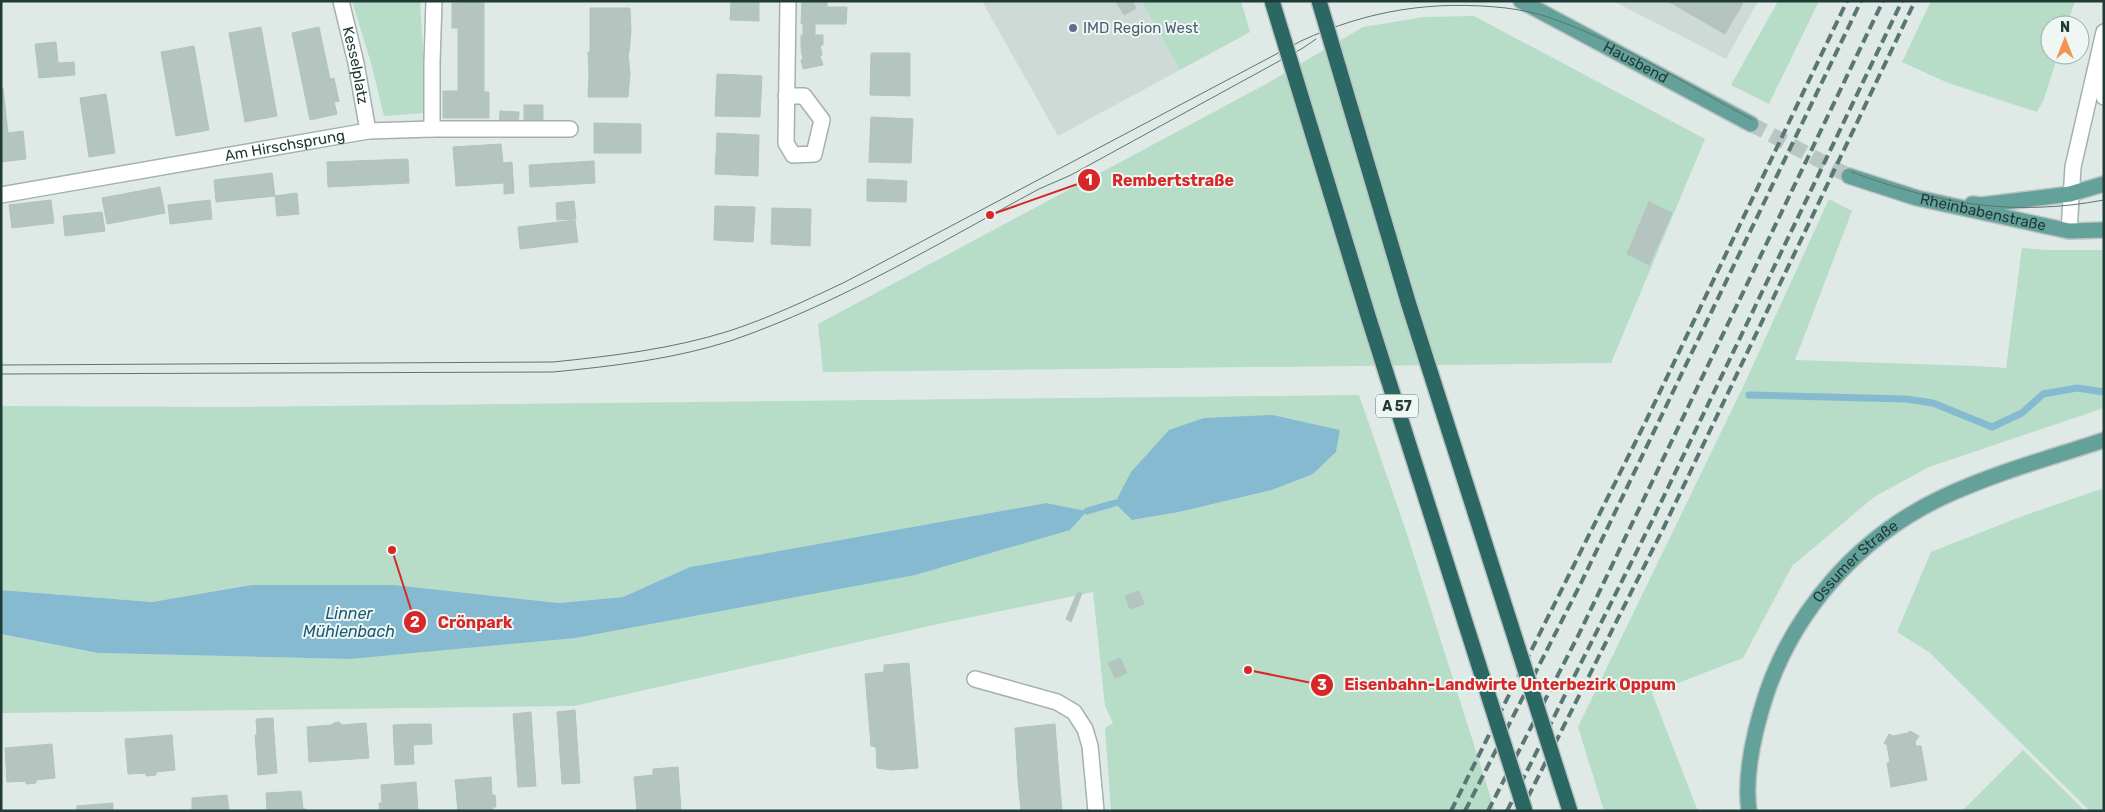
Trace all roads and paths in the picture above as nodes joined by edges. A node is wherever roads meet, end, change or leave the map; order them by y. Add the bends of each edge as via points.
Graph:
1 (341, 1) edge
2 (434, 1) edge
3 (788, 1) edge
4 (1272, 1) edge
5 (1320, 1) edge
6 (1520, 1) edge
7 (2104, 32) edge
8 (2096, 66) junction
9 (786, 96) dead end
10 (2104, 97) edge
11 (1751, 124) tunnel mouth
12 (432, 129) junction
13 (570, 129) dead end
14 (368, 132) junction
15 (1849, 176) tunnel mouth
16 (2104, 184) edge
17 (2070, 194) junction
18 (1, 195) edge
19 (1923, 200) junction
20 (2104, 230) edge
21 (2069, 231) junction
22 (2104, 440) edge
23 (975, 679) dead end
24 (1096, 811) edge
25 (1525, 811) edge
26 (1570, 811) edge
27 (1749, 811) edge

1 - 14 street, Kesselplatz
2 - 12 street
3 - 9 street
4 - 25 highway, A 57, bridge
5 - 26 highway, A 57, bridge via 1409,305
6 - 11 main road, Hausbend
7 - 8 street
8 - 10 street
8 - 17 street via 2072,167
12 - 13 street, Am Hirschsprung
12 - 14 street, Am Hirschsprung
14 - 18 street, Am Hirschsprung
15 - 19 main road
16 - 17 main road, Rheinbabenstraße
17 - 19 main road, Rheinbabenstraße via 1980,205
17 - 21 street
19 - 21 main road, Rheinbabenstraße
20 - 21 main road, Rheinbabenstraße
22 - 27 main road, Ossumer Straße via 1992,477 1942,498 1888,530 1854,558 1824,590 1796,629 1775,670 1758,721 1750,762
23 - 24 street via 1057,702 1074,712 1085,729 1090,746

